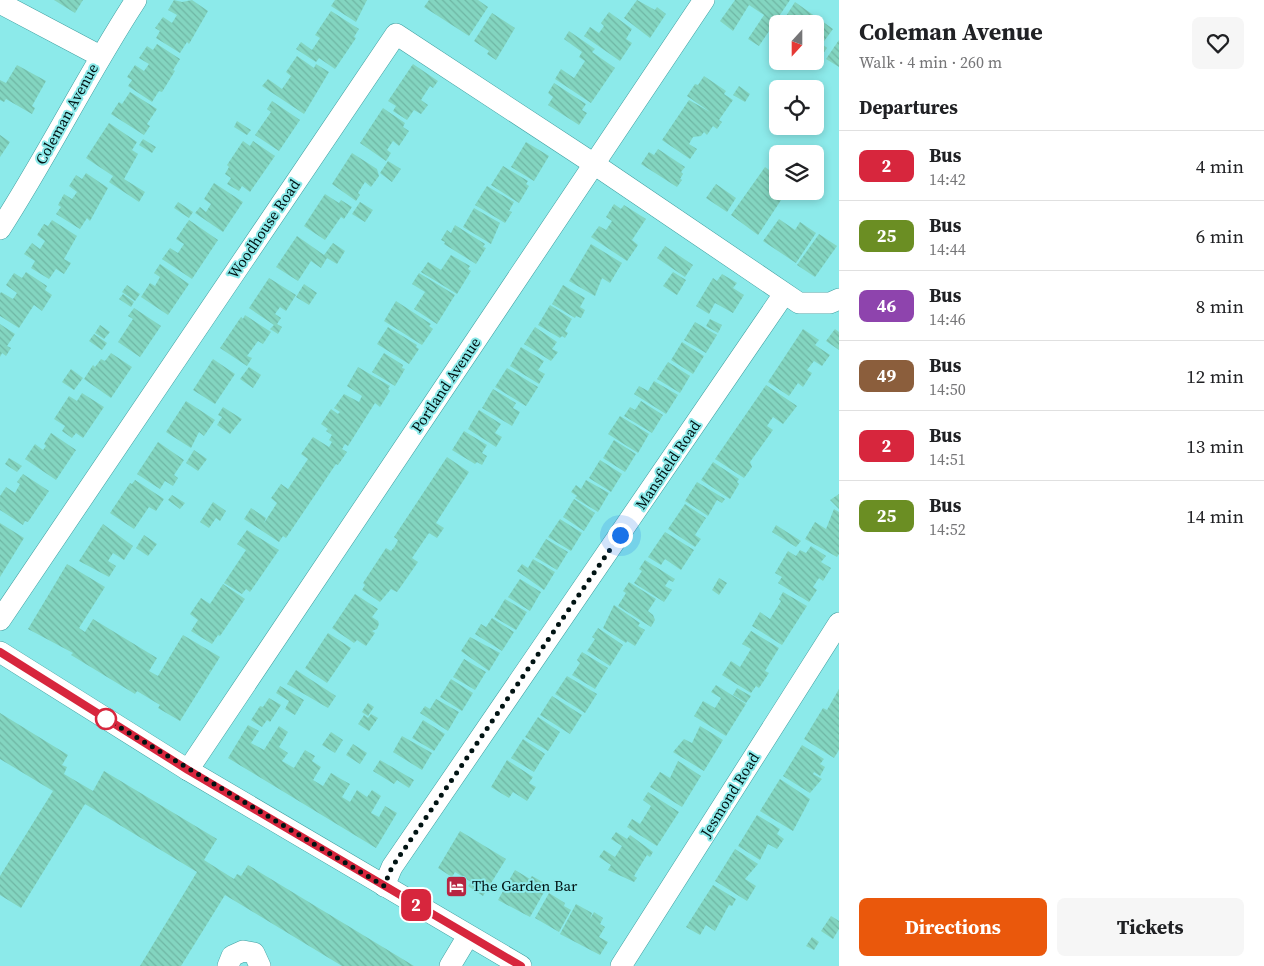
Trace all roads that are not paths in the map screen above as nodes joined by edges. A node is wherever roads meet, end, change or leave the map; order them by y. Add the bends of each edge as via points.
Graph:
1 (136, 0) edge
2 (704, 0) edge
3 (0, 3) edge
4 (100, 56) junction
5 (594, 164) junction
6 (0, 229) edge
7 (784, 294) junction
8 (839, 299) edge
9 (0, 620) edge
10 (839, 624) edge
11 (0, 652) edge
12 (188, 770) junction
13 (384, 886) junction
14 (468, 936) junction
15 (261, 965) edge
16 (228, 966) edge
17 (450, 966) edge
18 (521, 966) edge
19 (621, 966) edge

1 - 4 street, Coleman Avenue
2 - 5 street, Portland Avenue
3 - 4 street
4 - 6 street, Coleman Avenue
5 - 7 street
5 - 9 street, Woodhouse Road via 396,34
5 - 12 street, Portland Avenue
7 - 8 street via 799,303 830,303
7 - 13 street, Mansfield Road via 392,867
10 - 19 street, Jesmond Road
11 - 12 street
12 - 13 street
13 - 14 street
14 - 17 street
14 - 18 street
15 - 16 street via 254,954 243,951 232,956

